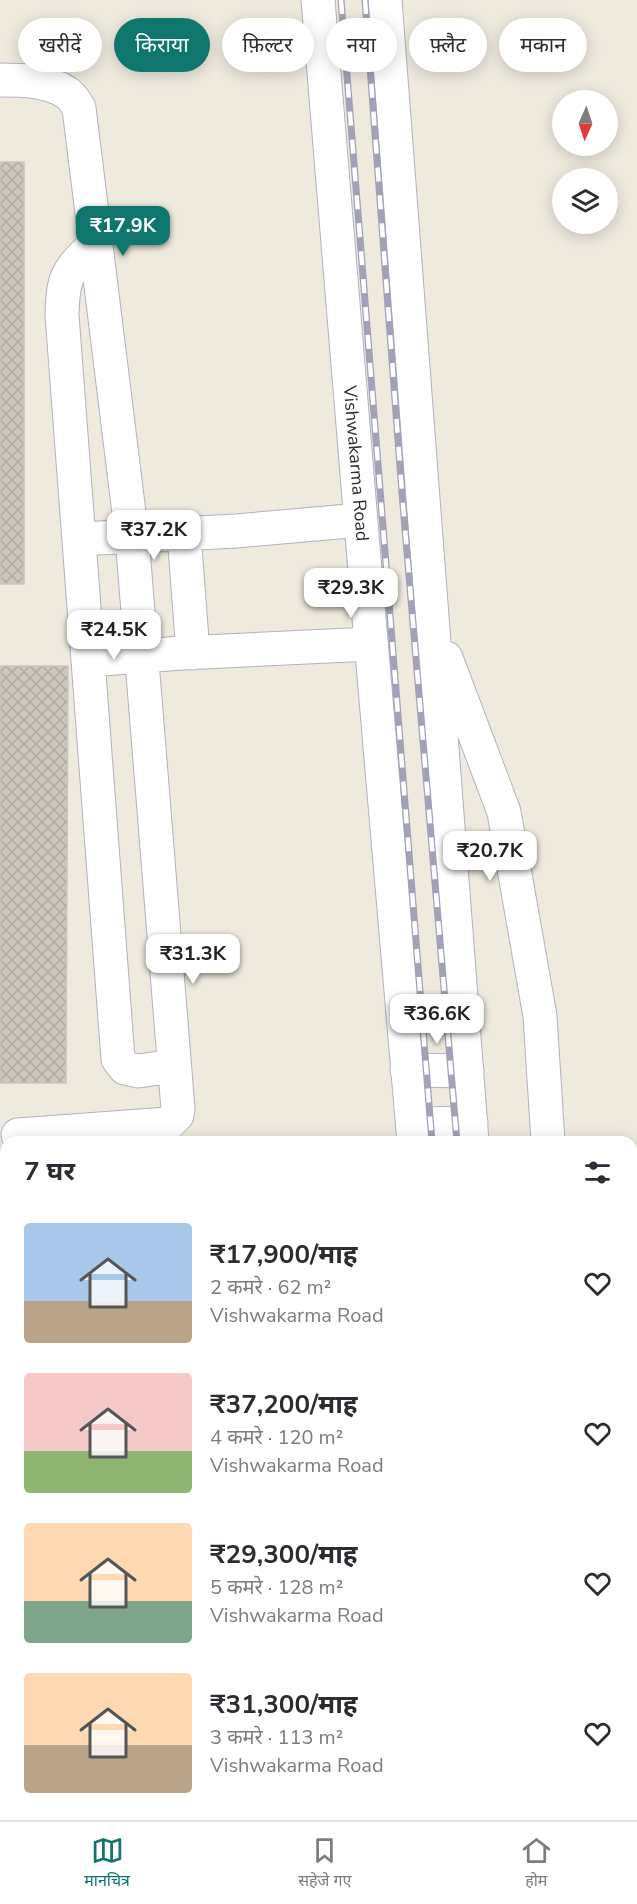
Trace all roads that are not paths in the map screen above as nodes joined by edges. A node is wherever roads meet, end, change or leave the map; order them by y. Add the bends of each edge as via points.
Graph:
1 (318, 0) edge
2 (385, 0) edge
3 (0, 80) edge
4 (96, 243) junction
5 (360, 520) junction
6 (184, 534) junction
7 (132, 537) junction
8 (79, 539) junction
9 (433, 623) junction
10 (371, 644) junction
11 (193, 653) junction
12 (142, 656) junction
13 (88, 660) junction
14 (174, 1066) junction
15 (407, 1070) junction
16 (467, 1071) junction
17 (472, 1132) edge
18 (414, 1133) edge
19 (18, 1135) dead end
20 (548, 1136) edge

1 - 5 main road, Vishwakarma Road
2 - 9 main road
3 - 4 main road via 52,86 69,93 80,108
4 - 7 main road
4 - 8 main road via 69,270 63,292
5 - 6 main road
5 - 10 main road, Vishwakarma Road
6 - 7 main road
6 - 11 main road
7 - 8 main road
7 - 12 main road
8 - 13 main road
9 - 16 main road
9 - 20 main road via 504,812 540,1016
10 - 11 main road
10 - 15 main road, Vishwakarma Road
11 - 12 main road
12 - 13 main road
12 - 14 main road
13 - 14 main road via 118,1059 125,1068 138,1071
14 - 19 main road via 178,1109 168,1124
15 - 16 main road
15 - 18 main road, Vishwakarma Road
16 - 17 main road
17 - 18 main road

